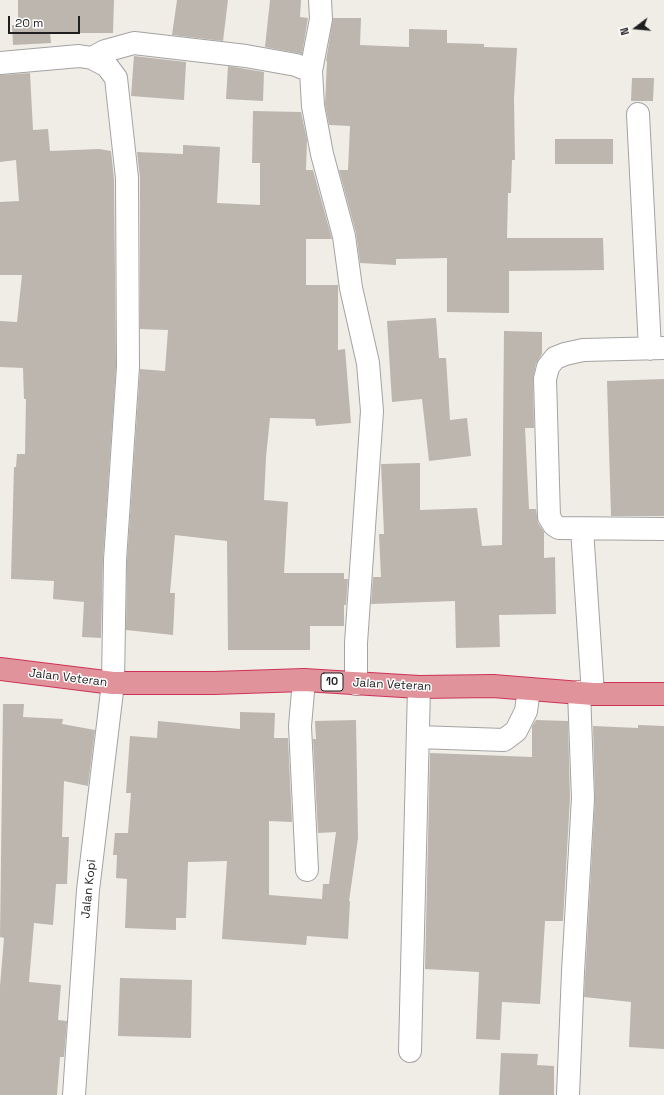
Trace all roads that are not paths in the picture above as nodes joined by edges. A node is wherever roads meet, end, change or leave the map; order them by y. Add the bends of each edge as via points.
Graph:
1 (320, 0) edge
2 (92, 58) junction
3 (0, 63) edge
4 (311, 71) junction
5 (638, 114) dead end
6 (657, 349) edge
7 (664, 528) edge
8 (582, 529) junction
9 (0, 669) edge
10 (304, 680) junction
11 (113, 683) junction
12 (356, 684) junction
13 (419, 687) junction
14 (529, 689) junction
15 (586, 693) junction
16 (664, 694) edge
17 (418, 737) junction
18 (307, 870) dead end
19 (410, 1051) dead end
20 (74, 1095) edge
21 (568, 1095) edge

1 - 4 street via 321,19
2 - 3 street via 79,56
2 - 4 street via 105,51 134,43 246,56
2 - 11 street, Jalan Kopi via 107,66 116,78 127,178 128,367 115,560
4 - 12 street via 313,106 322,154 344,236 351,288 368,363 372,411 356,643
5 - 6 street
6 - 8 street via 583,350 555,358 548,367 545,379 550,517 559,528
7 - 8 street
8 - 15 street
9 - 11 highway, Jalan Veteran / 10
10 - 11 highway, Jalan Veteran / 10
10 - 12 highway, Jalan Veteran / 10
10 - 18 street via 300,726
11 - 20 street, Jalan Kopi via 88,890
12 - 13 highway, Jalan Veteran / 10
13 - 14 highway, Jalan Veteran / 10 via 493,686
13 - 17 street
14 - 15 highway, Jalan Veteran / 10
14 - 17 street via 526,711 516,731 504,740
15 - 16 highway, Jalan Veteran / 10
15 - 21 street
17 - 19 street

